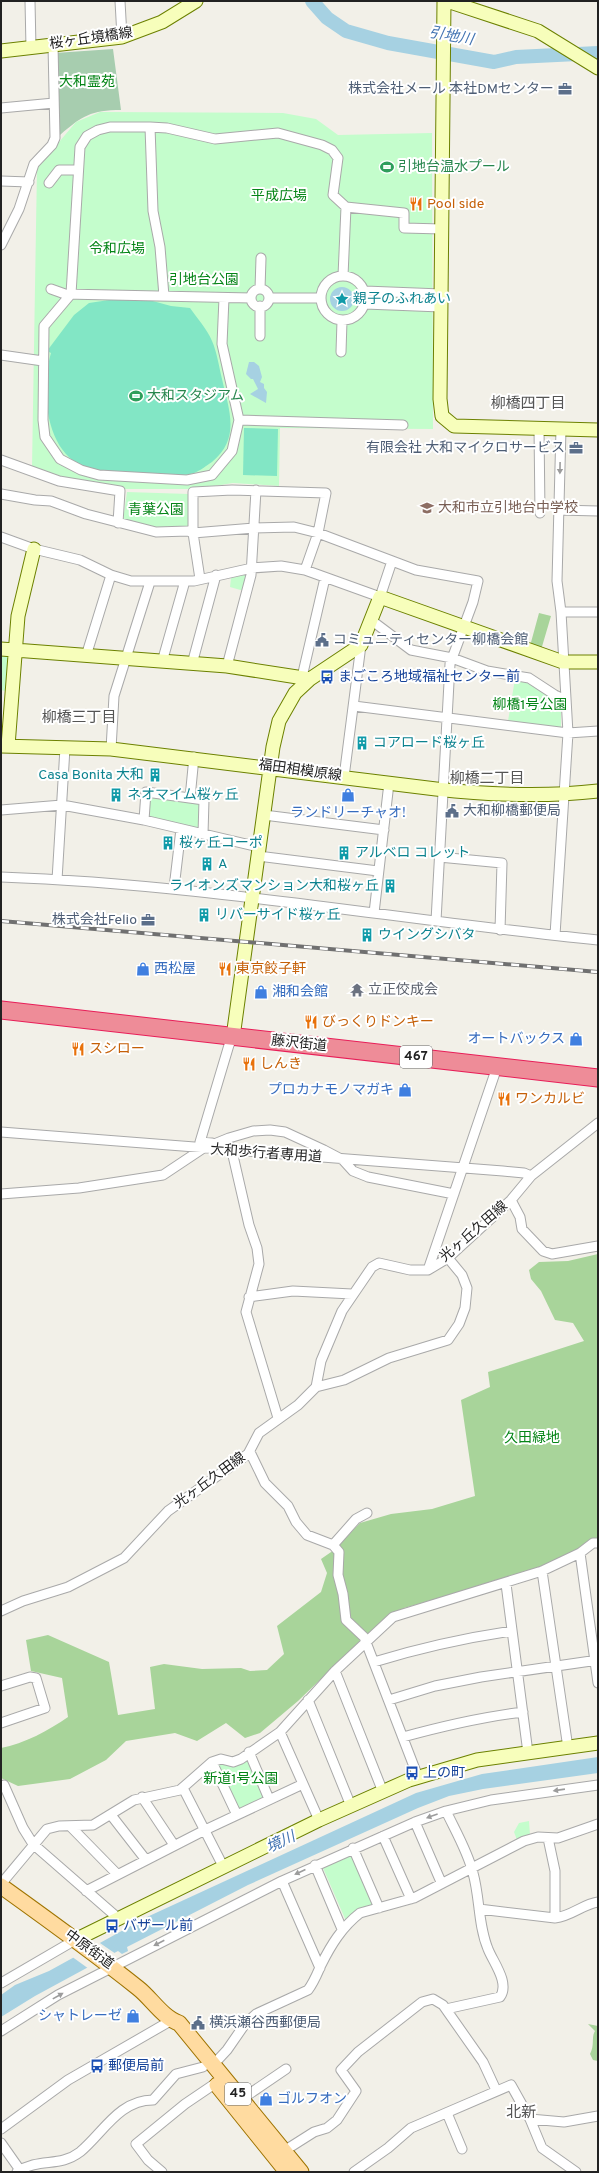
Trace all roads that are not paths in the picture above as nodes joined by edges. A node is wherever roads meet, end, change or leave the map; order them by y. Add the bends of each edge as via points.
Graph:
1 (30, 1) edge
2 (120, 1) edge
3 (196, 1) edge
4 (445, 1) edge
5 (122, 37) junction
6 (52, 46) junction
7 (31, 48) junction
8 (1, 51) edge
9 (593, 65) edge
10 (54, 103) junction
11 (1, 108) edge
12 (150, 127) junction
13 (77, 170) junction
14 (1, 181) edge
15 (29, 182) junction
16 (49, 183) dead end
17 (346, 207) junction
18 (442, 229) junction
19 (1, 245) edge
20 (261, 258) dead end
21 (343, 276) junction
22 (50, 289) dead end
23 (260, 289) junction
24 (365, 291) junction
25 (71, 294) junction
26 (164, 296) junction
27 (224, 298) junction
28 (251, 298) junction
29 (269, 298) junction
30 (320, 298) junction
31 (441, 300) junction
32 (365, 304) junction
33 (260, 306) junction
34 (342, 321) junction
35 (260, 336) dead end
36 (341, 352) dead end
37 (1, 354) edge
38 (43, 361) junction
39 (239, 420) junction
40 (403, 425) dead end
41 (539, 428) junction
42 (561, 429) junction
43 (598, 430) edge
44 (1, 460) edge
45 (256, 490) junction
46 (1, 494) edge
47 (559, 510) junction
48 (598, 511) edge
49 (540, 513) dead end
50 (118, 523) junction
51 (254, 528) junction
52 (193, 533) junction
53 (318, 533) junction
54 (1, 537) edge
55 (34, 549) junction
56 (392, 561) junction
57 (252, 568) junction
58 (304, 570) junction
59 (111, 575) junction
60 (216, 575) junction
61 (325, 578) junction
62 (200, 580) junction
63 (185, 581) junction
64 (150, 582) junction
65 (380, 596) junction
66 (561, 612) junction
67 (598, 612) edge
68 (371, 620) junction
69 (464, 626) junction
70 (361, 645) junction
71 (1, 649) edge
72 (16, 650) junction
73 (86, 656) junction
74 (452, 658) junction
75 (125, 659) junction
76 (162, 662) junction
77 (564, 662) junction
78 (598, 662) edge
79 (192, 664) junction
80 (227, 666) junction
81 (306, 678) junction
82 (566, 700) junction
83 (354, 706) junction
84 (448, 718) junction
85 (598, 731) edge
86 (568, 733) junction
87 (4, 746) edge
88 (65, 748) junction
89 (111, 749) junction
90 (194, 757) junction
91 (270, 767) junction
92 (344, 777) junction
93 (389, 783) junction
94 (443, 790) junction
95 (598, 791) edge
96 (565, 793) junction
97 (190, 798) junction
98 (62, 805) junction
99 (1, 810) edge
100 (264, 815) junction
101 (144, 820) junction
102 (181, 829) junction
103 (384, 830) junction
104 (203, 834) junction
105 (259, 851) junction
106 (439, 858) junction
107 (378, 871) junction
108 (1, 877) edge
109 (57, 880) junction
110 (174, 888) junction
111 (253, 899) junction
112 (374, 913) junction
113 (436, 921) junction
114 (500, 930) junction
115 (555, 935) junction
116 (598, 940) edge
117 (1, 1010) edge
118 (233, 1037) junction
119 (497, 1066) junction
120 (598, 1078) edge
121 (598, 1123) edge
122 (1, 1132) edge
123 (229, 1138) junction
124 (215, 1143) junction
125 (202, 1149) junction
126 (232, 1151) junction
127 (342, 1160) junction
128 (462, 1168) junction
129 (530, 1176) junction
130 (1, 1194) edge
131 (454, 1194) junction
132 (511, 1200) junction
133 (598, 1246) edge
134 (448, 1258) junction
135 (428, 1270) junction
136 (352, 1294) junction
137 (249, 1297) junction
138 (316, 1387) junction
139 (278, 1418) junction
140 (250, 1452) junction
141 (367, 1513) dead end
142 (598, 1543) edge
143 (334, 1545) junction
144 (580, 1553) junction
145 (542, 1572) junction
146 (506, 1584) junction
147 (1, 1610) edge
148 (512, 1631) junction
149 (366, 1641) junction
150 (596, 1660) edge
151 (374, 1662) junction
152 (556, 1666) junction
153 (335, 1672) junction
154 (517, 1672) junction
155 (598, 1683) edge
156 (1, 1686) edge
157 (308, 1700) junction
158 (389, 1700) junction
159 (523, 1712) junction
160 (1, 1723) edge
161 (280, 1732) junction
162 (403, 1738) junction
163 (598, 1743) edge
164 (568, 1748) junction
165 (249, 1752) junction
166 (528, 1753) junction
167 (212, 1762) junction
168 (418, 1777) junction
169 (303, 1784) junction
170 (4, 1785) dead end
171 (598, 1785) edge
172 (183, 1788) junction
173 (383, 1792) junction
174 (142, 1797) junction
175 (269, 1799) junction
176 (351, 1806) junction
177 (446, 1810) junction
178 (111, 1815) junction
179 (237, 1815) junction
180 (319, 1820) junction
181 (415, 1822) junction
182 (598, 1824) edge
183 (71, 1827) junction
184 (205, 1830) junction
185 (383, 1836) junction
186 (548, 1838) junction
187 (33, 1844) junction
188 (174, 1845) junction
189 (353, 1848) junction
190 (146, 1860) junction
191 (223, 1866) junction
192 (315, 1866) junction
193 (472, 1869) junction
194 (117, 1874) junction
195 (282, 1881) junction
196 (442, 1882) junction
197 (1, 1885) edge
198 (86, 1890) junction
199 (411, 1898) junction
200 (598, 1902) edge
201 (379, 1908) junction
202 (479, 1909) junction
203 (555, 1918) junction
204 (119, 1919) junction
205 (342, 1929) junction
206 (78, 1941) junction
207 (111, 1967) junction
208 (320, 1968) junction
209 (1, 1983) edge
210 (446, 2009) junction
211 (172, 2020) junction
212 (1, 2031) edge
213 (208, 2066) junction
214 (286, 2069) dead end
215 (216, 2083) junction
216 (496, 2090) junction
217 (242, 2099) junction
218 (447, 2113) junction
219 (598, 2116) edge
220 (530, 2119) junction
221 (1, 2129) edge
222 (1, 2143) edge
223 (462, 2149) dead end
224 (284, 2151) junction
225 (21, 2170) edge
226 (162, 2172) edge
227 (287, 2172) edge
228 (302, 2172) edge
229 (354, 2172) edge
230 (576, 2172) edge

1 - 7 street
2 - 5 street
3 - 5 street, 桜ヶ丘境橋線 via 162,22
4 - 9 street via 538,31
4 - 18 street
5 - 6 street, 桜ヶ丘境橋線
6 - 7 street, 桜ヶ丘境橋線
6 - 10 street
7 - 8 street, 桜ヶ丘境橋線
10 - 11 street
10 - 15 street via 55,138 52,145 34,164
12 - 13 street via 110,127 98,130 88,136 80,147
12 - 17 street via 167,128 215,139 278,133 322,145 332,150 338,158 333,195
12 - 26 street via 153,212 160,247
13 - 16 street via 59,170
13 - 25 street
14 - 15 street
15 - 19 street
17 - 18 street via 404,213 404,228
17 - 21 street
18 - 31 street
20 - 23 street
21 - 24 street via 356,280
21 - 30 street via 336,277 325,285
22 - 25 street
23 - 28 street via 255,290
23 - 29 street via 266,291
24 - 31 street
24 - 32 street
25 - 26 street
25 - 38 street via 44,326
26 - 27 street
27 - 28 street
27 - 39 street via 222,344
28 - 33 street via 253,303
29 - 30 street
29 - 33 street via 267,303
30 - 34 street via 324,311
31 - 32 street
31 - 41 street via 442,416 454,426
32 - 34 street via 354,318
33 - 35 street
34 - 36 street
37 - 38 street
38 - 39 street via 45,437 60,459 81,470 99,475 187,480 212,475 232,451
39 - 40 street
41 - 42 street
41 - 49 street
42 - 43 street
42 -> 47 street
44 - 50 street via 59,482 120,491
45 - 51 street
45 - 52 street via 193,492
45 - 53 street via 326,494
46 - 50 street via 52,501
47 - 48 street
47 - 66 street via 557,581
50 - 52 street via 156,532
51 - 52 street
51 - 53 street via 294,527
51 - 57 street
52 - 62 street
53 - 56 street
53 - 58 street
54 - 55 street
55 - 59 street via 80,560
55 - 72 street via 19,608
56 - 65 street
56 - 69 street via 416,570 478,581
57 - 58 street via 281,566
57 - 60 street
57 - 80 street
58 - 61 street
59 - 64 street via 131,581
59 - 73 street
60 - 62 street
60 - 79 street
61 - 65 street
61 - 81 street
62 - 63 street
63 - 64 street
63 - 76 street
64 - 75 street
65 - 68 street
65 - 69 street
66 - 67 street
66 - 77 street
68 - 70 street
68 - 74 street via 411,650
69 - 74 street
69 - 77 street
70 - 81 street
70 - 83 street
71 - 72 street
72 - 73 street
72 - 87 street
73 - 75 street
74 - 82 street via 487,671 529,678
74 - 84 street
75 - 76 street
75 - 89 street via 114,696
76 - 79 street
77 - 78 street
77 - 82 street
79 - 80 street
80 - 81 street
81 - 91 street via 279,721
82 - 86 street
83 - 84 street
83 - 92 street
84 - 86 street
84 - 94 street
85 - 86 street
86 - 96 street
87 - 88 street, 福田相模原線
88 - 89 street, 福田相模原線
88 - 98 street
89 - 90 street, 福田相模原線
90 - 91 street, 福田相模原線
90 - 97 street
91 - 92 street, 福田相模原線
91 - 100 street
92 - 93 street, 福田相模原線
93 - 94 street, 福田相模原線
93 - 103 street
94 - 96 street, 福田相模原線
94 - 106 street
95 - 96 street, 福田相模原線
96 - 115 street
97 - 101 street via 146,792
97 - 104 street via 204,800
98 - 99 street
98 - 101 street
98 - 109 street
100 - 103 street
100 - 105 street
101 - 102 street
102 - 104 street
102 - 110 street
103 - 107 street
104 - 105 street
105 - 107 street
105 - 111 street
106 - 113 street
106 - 114 street via 502,863
107 - 112 street
108 - 109 street
109 - 110 street
110 - 111 street
111 - 112 street
111 - 118 street
112 - 113 street
113 - 114 street
114 - 115 street
115 - 116 street
117 - 118 highway, 藤沢街道 / 467
118 - 119 highway, 藤沢街道 / 467
118 - 124 street via 200,1142
119 - 120 highway, 藤沢街道 / 467
119 - 128 street
121 - 129 street, 光ヶ丘久田線
122 - 125 street, 大和歩行者専用道
123 - 124 street
123 - 126 street
123 - 127 street via 253,1132 285,1132
124 - 125 street
125 - 126 street, 大和歩行者専用道
125 - 130 street via 163,1175 79,1188
126 - 127 street, 大和歩行者専用道
126 - 137 street via 259,1264
127 - 128 street, 大和歩行者専用道
127 - 131 street via 353,1171 368,1177
128 - 129 street, 大和歩行者専用道 via 524,1173
128 - 131 street
129 - 132 street, 光ヶ丘久田線
131 - 135 street
132 - 133 street via 520,1217 522,1229 543,1251 552,1254
132 - 134 street, 光ヶ丘久田線
134 - 135 street, 光ヶ丘久田線
134 - 138 street via 462,1274 467,1288 460,1324 448,1340 389,1358 344,1380
135 - 136 street, 光ヶ丘久田線 via 410,1270 379,1262 372,1267
136 - 137 street via 293,1291
136 - 138 street, 光ヶ丘久田線 via 326,1346
137 - 139 street via 246,1312
138 - 139 street, 光ヶ丘久田線 via 298,1406
139 - 140 street, 光ヶ丘久田線 via 259,1433
140 - 143 street via 265,1483 288,1506 296,1522 307,1535
140 - 147 street, 光ヶ丘久田線 via 168,1511 124,1558 68,1587
141 - 143 street via 356,1519
142 - 144 street via 593,1543
143 - 149 street via 339,1552 338,1575 346,1620
144 - 145 street
144 - 150 street
145 - 146 street
145 - 152 street
146 - 148 street
146 - 149 street via 394,1617
148 - 151 street via 419,1648
148 - 154 street
149 - 151 street
149 - 153 street
150 - 152 street
150 - 155 street
151 - 158 street
152 - 154 street
152 - 164 street
153 - 157 street
153 - 173 street
154 - 158 street via 435,1686
154 - 159 street
156 - 160 street via 30,1677 36,1678 45,1708
157 - 161 street
157 - 176 street
158 - 162 street
159 - 162 street via 488,1716
159 - 166 street
161 - 165 street
161 - 169 street
162 - 168 street
163 - 164 street
164 - 166 street
165 - 167 street via 233,1762 221,1759
165 - 175 street
166 - 168 street via 477,1760
167 - 172 street
167 - 179 street
168 - 173 street
169 - 175 street
169 - 180 street
170 - 187 street
171 -> 177 street via 491,1800
172 - 174 street
172 - 184 street
173 - 176 street
174 - 178 street
174 - 188 street
175 - 179 street
176 - 180 street
177 -> 181 street
177 - 193 street
178 - 183 street via 94,1825
178 - 190 street
179 - 184 street
180 - 191 street
181 - 185 street
181 - 196 street
182 - 186 street via 558,1838
183 - 187 street via 47,1829
183 - 194 street
184 - 188 street
184 - 191 street
185 - 189 street
185 - 199 street
186 - 193 street via 538,1837 524,1841
186 - 203 street via 555,1871
187 - 197 street
187 - 198 street
188 - 190 street
189 - 192 street
189 - 201 street
190 - 194 street
191 - 204 street
192 -> 195 street
192 - 205 street
193 - 196 street
193 - 202 street
194 - 198 street
195 -> 207 street
195 - 208 street
196 - 199 street
197 - 206 main road, 中原街道 / 45
198 - 204 street
199 - 201 street
200 - 203 street via 565,1917
201 - 205 street via 360,1913
202 - 203 street
202 - 210 street via 487,1948 502,1977 502,1994 500,1997
204 - 206 street
205 - 208 street
206 - 207 main road, 中原街道 / 45
206 - 209 street
207 - 211 main road, 中原街道 / 45 via 144,1992
212 -> 207 street via 58,1995
208 - 213 street via 308,1990 256,2014 245,2024 227,2050
210 - 216 street via 482,2062
210 - 224 street via 433,1999 422,2002 358,2052 341,2070 356,2091 337,2120
211 - 213 main road, 中原街道 / 45 via 179,2023
211 - 221 street via 68,2080
213 - 215 main road, 中原街道 / 45
213 - 217 main road, 中原街道 / 45
213 - 225 street via 176,2074 153,2100 143,2100 121,2112 103,2126 82,2150 66,2160 42,2162
214 - 217 street
215 - 226 street via 185,2104 136,2144 148,2160
215 - 227 main road, 中原街道 / 45
216 - 218 street
216 - 220 street via 511,2085
217 - 224 main road, 中原街道 / 45
218 - 223 street
218 - 229 street via 411,2128
219 - 220 street via 564,2122
220 - 230 street via 542,2148
222 - 225 street
224 - 228 main road, 中原街道 / 45

